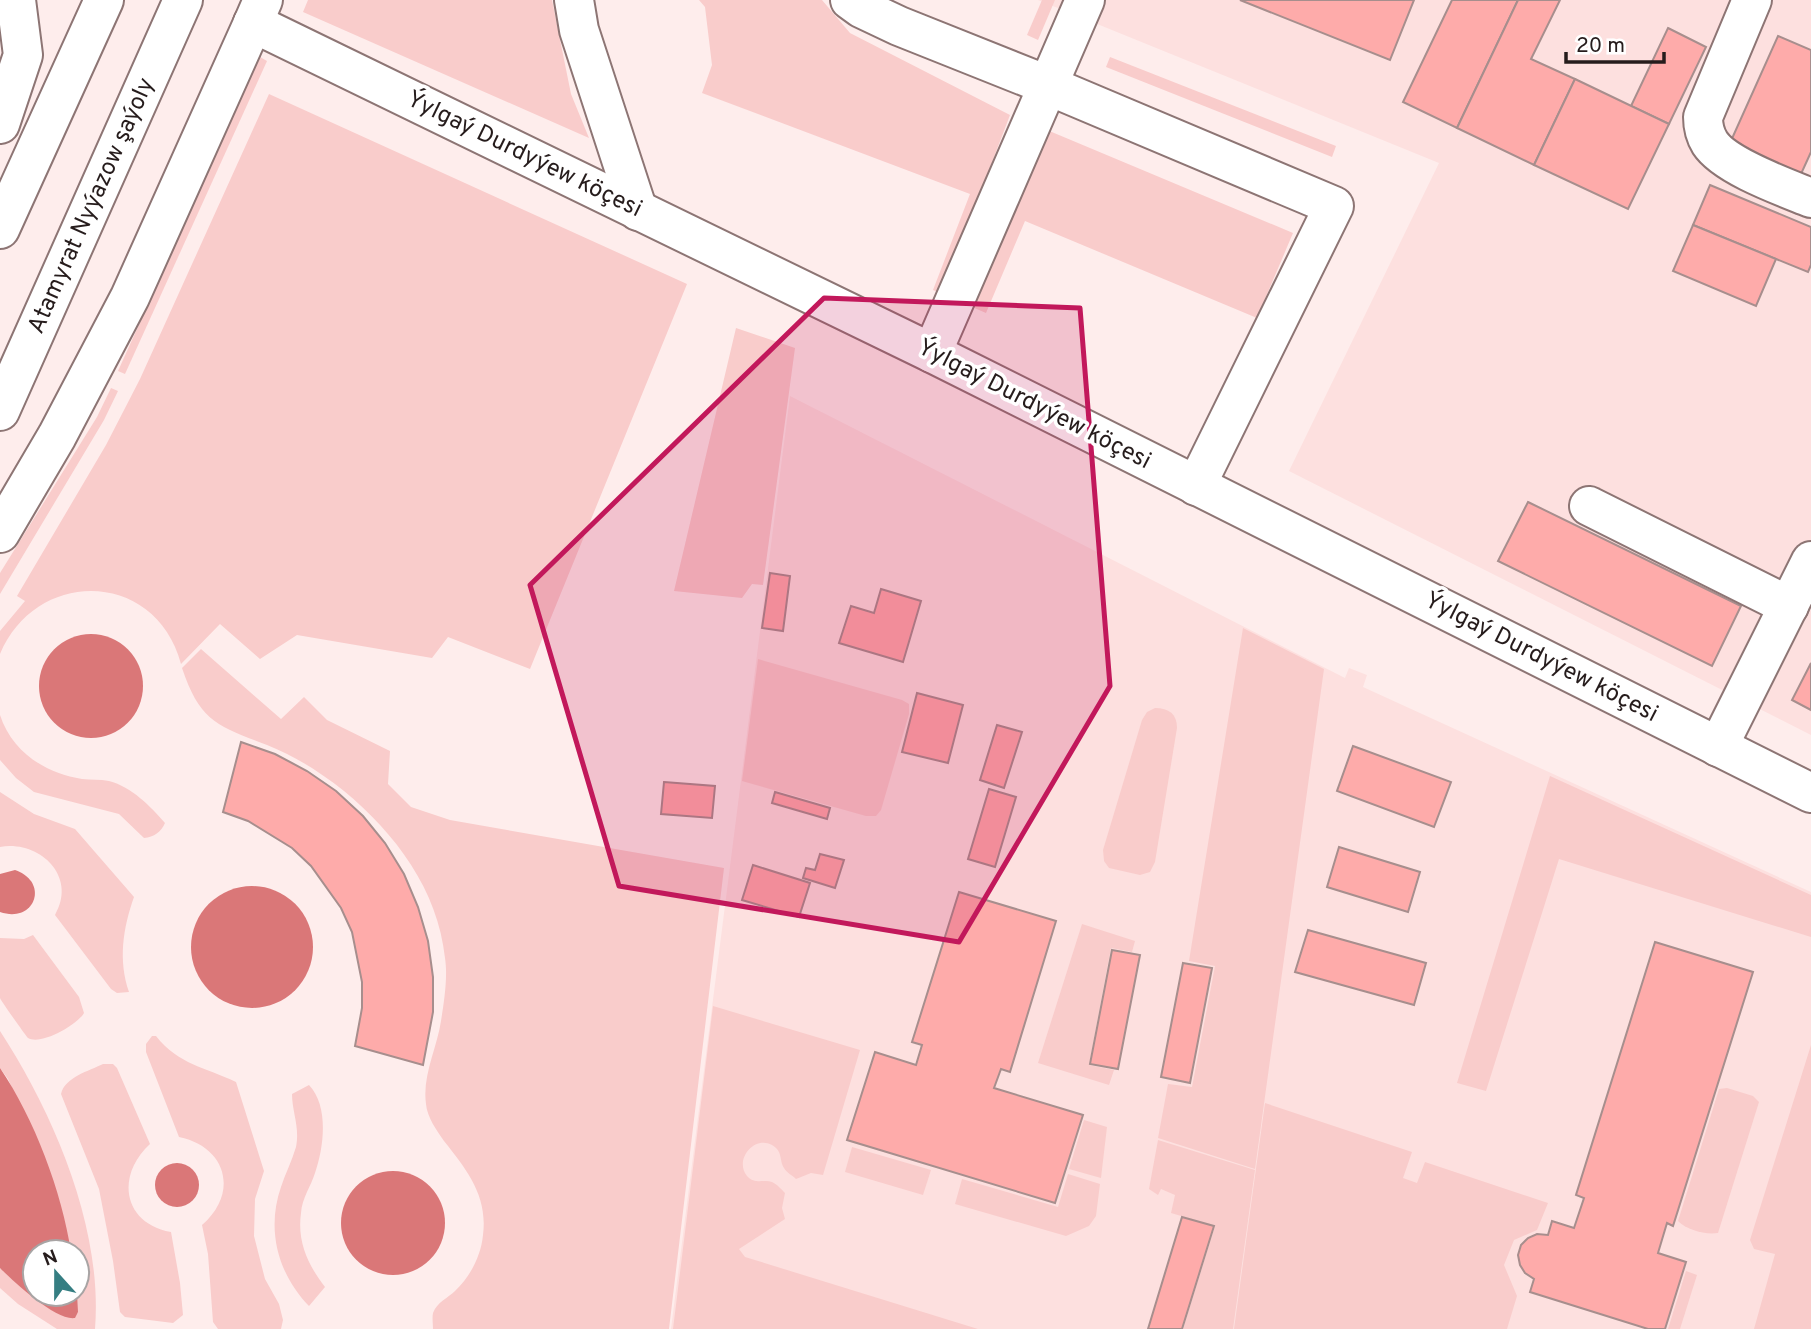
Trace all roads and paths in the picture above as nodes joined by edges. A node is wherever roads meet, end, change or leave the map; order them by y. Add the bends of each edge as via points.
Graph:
1 (16, 0) edge
2 (35, 0) edge
3 (104, 0) edge
4 (183, 0) edge
5 (574, 0) edge
6 (850, 0) edge
7 (1085, 0) edge
8 (1752, 0) edge
9 (258, 11) edge
10 (23, 55) junction
11 (1047, 85) junction
12 (0, 124) edge
13 (1811, 198) edge
14 (638, 211) junction
15 (0, 229) edge
16 (932, 353) junction
17 (0, 411) edge
18 (1196, 486) junction
19 (1589, 506) dead end
20 (0, 533) edge
21 (1811, 561) edge
22 (1789, 606) junction
23 (1718, 747) junction
24 (1811, 793) edge

1 - 10 main road
2 - 10 main road
3 - 15 main road
4 - 17 main road, Atamyrat Nyýazow şaýoly
5 - 14 main road via 579,30
6 - 11 main road via 899,26
7 - 11 main road
8 - 13 main road via 1703,117 1703,127 1710,144 1727,160
9 - 14 main road, Ýylgaý Durdyýew köçesi
9 - 20 main road via 130,297
10 - 12 main road
11 - 16 main road
11 - 18 main road via 1334,206
14 - 16 main road, Ýylgaý Durdyýew köçesi
16 - 18 main road, Ýylgaý Durdyýew köçesi
18 - 23 main road, Ýylgaý Durdyýew köçesi
19 - 22 main road
21 - 22 main road
22 - 23 main road
23 - 24 main road, Ýylgaý Durdyýew köçesi

